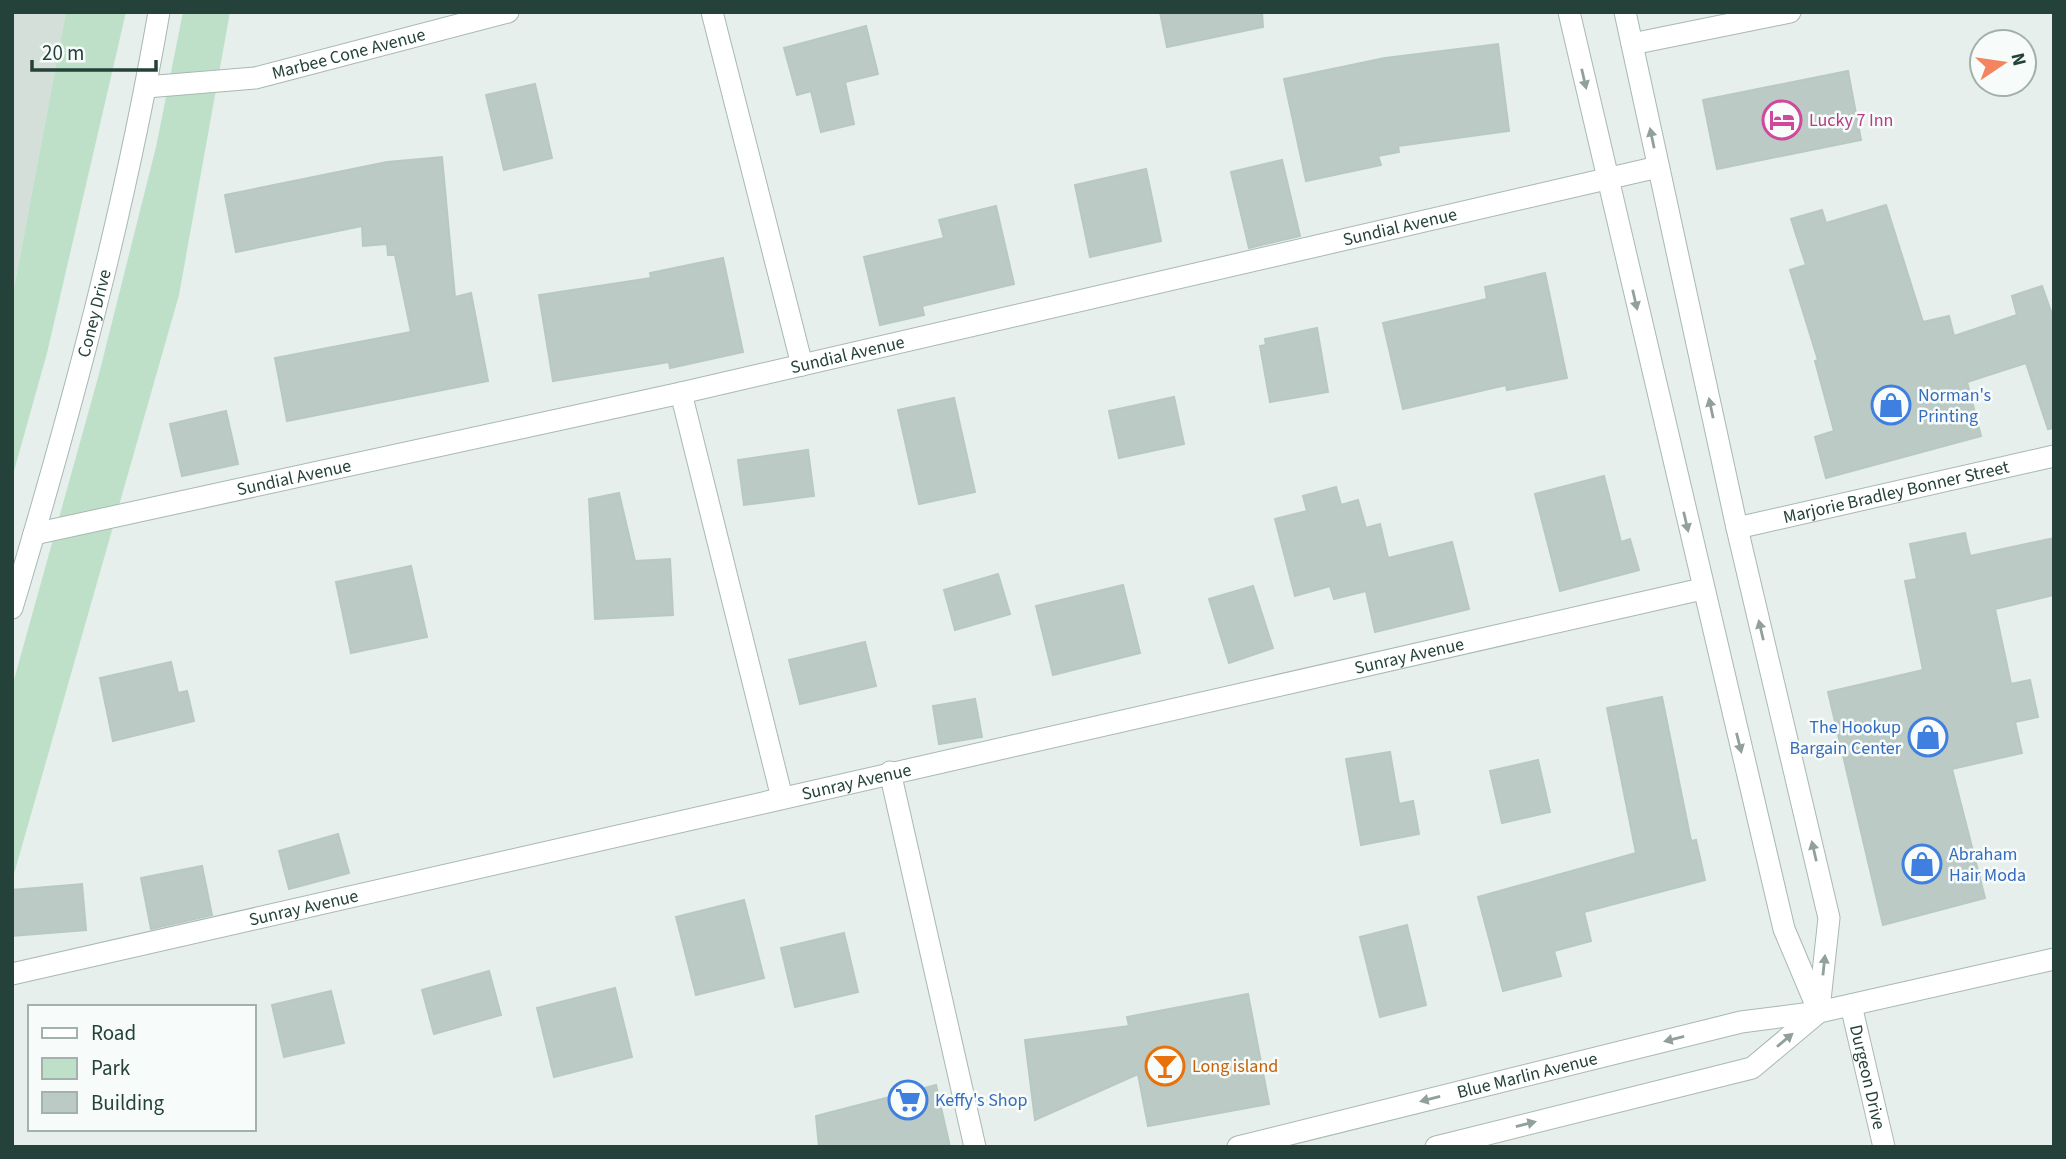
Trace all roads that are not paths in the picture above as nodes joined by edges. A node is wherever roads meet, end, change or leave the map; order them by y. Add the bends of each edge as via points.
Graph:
1 (159, 12) edge
2 (508, 12) edge
3 (712, 12) edge
4 (1569, 12) edge
5 (1625, 12) edge
6 (1790, 12) edge
7 (1632, 44) junction
8 (146, 87) junction
9 (1658, 167) junction
10 (1607, 179) junction
11 (802, 365) junction
12 (681, 393) junction
13 (2054, 456) edge
14 (1737, 528) junction
15 (34, 534) junction
16 (1702, 589) junction
17 (12, 608) edge
18 (890, 772) junction
19 (782, 797) junction
20 (2054, 959) edge
21 (12, 974) edge
22 (1852, 1005) junction
23 (1819, 1012) junction
24 (975, 1147) edge
25 (1238, 1147) edge
26 (1436, 1147) edge
27 (1885, 1147) edge

1 - 8 street, Coney Drive
2 - 8 street, Marbee Cone Avenue via 255,78
3 - 11 street
4 -> 10 street
5 - 7 street
6 - 7 street
9 -> 7 street
8 - 15 street, Coney Drive via 95,309
9 - 10 street, Sundial Avenue
14 -> 9 street
10 - 11 street, Sundial Avenue
10 -> 16 street
11 - 12 street, Sundial Avenue
12 - 15 street, Sundial Avenue
12 - 19 street
13 - 14 street, Marjorie Bradley Bonner Street
23 -> 14 street via 1829,918
15 - 17 street, Coney Drive
16 - 18 street, Sunray Avenue
16 -> 23 street via 1784,929
18 - 19 street, Sunray Avenue
18 - 24 street
19 - 21 street, Sunray Avenue
20 - 22 street, Blue Marlin Avenue
22 - 23 street, Blue Marlin Avenue
22 - 27 street, Durgeon Drive
23 -> 25 street, Blue Marlin Avenue via 1741,1022
26 -> 23 street, Blue Marlin Avenue via 1752,1068

